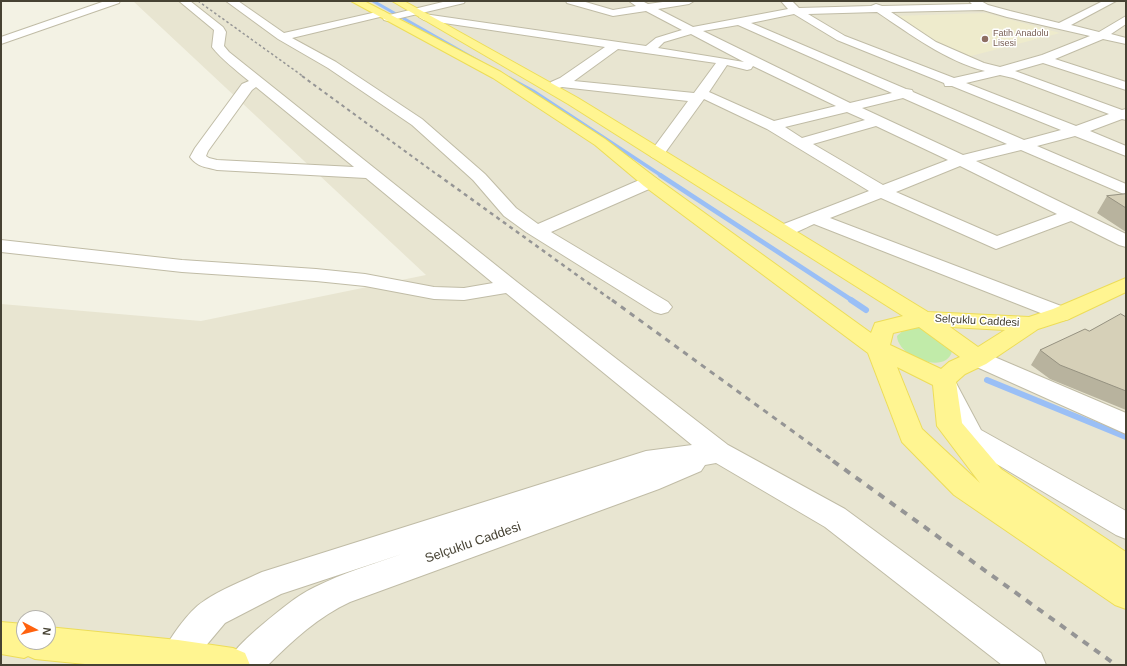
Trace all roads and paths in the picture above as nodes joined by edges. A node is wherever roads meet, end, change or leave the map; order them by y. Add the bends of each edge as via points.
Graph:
1 (114, 1) edge
2 (184, 1) edge
3 (356, 1) edge
4 (435, 1) edge
5 (460, 1) edge
6 (571, 1) edge
7 (634, 1) edge
8 (689, 1) edge
9 (786, 1) edge
10 (867, 1) edge
11 (974, 1) edge
12 (1111, 1) edge
13 (248, 2) dead end
14 (1085, 2) dead end
15 (233, 3) edge
16 (1100, 5) junction
17 (984, 7) junction
18 (648, 8) junction
19 (878, 9) junction
20 (402, 10) edge
21 (796, 11) junction
22 (1126, 11) edge
23 (1126, 19) edge
24 (738, 22) junction
25 (1061, 26) junction
26 (693, 30) junction
27 (1100, 36) junction
28 (282, 37) junction
29 (1, 41) edge
30 (1126, 41) edge
31 (616, 46) junction
32 (649, 50) junction
33 (1044, 58) junction
34 (724, 61) junction
35 (1001, 71) junction
36 (774, 72) junction
37 (256, 81) junction
38 (952, 82) junction
39 (555, 85) junction
40 (1126, 86) edge
41 (904, 93) junction
42 (700, 95) junction
43 (846, 107) junction
44 (1125, 114) edge
45 (877, 121) junction
46 (772, 126) junction
47 (1077, 131) junction
48 (800, 143) junction
49 (1022, 145) junction
50 (1126, 151) edge
51 (657, 154) junction
52 (961, 160) junction
53 (370, 173) junction
54 (650, 182) junction
55 (1126, 190) edge
56 (881, 191) junction
57 (1072, 214) junction
58 (814, 218) junction
59 (538, 231) junction
60 (782, 231) junction
61 (1126, 241) edge
62 (1, 246) edge
63 (1126, 284) edge
64 (510, 286) junction
65 (661, 307) dead end
66 (1061, 314) junction
67 (923, 319) junction
68 (1030, 324) junction
69 (878, 349) junction
70 (978, 358) junction
71 (944, 380) junction
72 (1126, 424) edge
73 (719, 452) junction
74 (1126, 526) edge
75 (1126, 569) edge
76 (1126, 594) edge
77 (1, 638) edge
78 (16, 640) edge
79 (56, 645) edge
80 (176, 661) edge
81 (233, 665) edge
82 (244, 665) edge
83 (1029, 665) edge

1 - 29 street
2 - 37 street via 219,29 218,47
3 - 20 main road
4 - 20 street
5 - 20 street
6 - 18 street via 613,13
7 - 18 street
8 - 18 street
9 - 21 street
10 - 19 street
11 - 17 street
12 - 16 street
13 - 15 street
14 - 16 street
15 - 28 street
16 - 22 street
16 - 25 street
17 - 19 street
17 - 25 street
18 - 26 street
19 - 21 street
19 - 35 street via 932,44 980,66
20 - 28 street
20 - 31 street
20 - 39 main road
20 - 54 main road via 600,142
21 - 24 street
21 - 38 street via 841,38
23 - 27 street
24 - 26 street
24 - 41 street
25 - 27 street
26 - 32 street via 660,40
26 - 36 street
27 - 30 street
27 - 33 street
28 - 59 street via 332,66 417,122 479,177 510,212
31 - 32 street
31 - 39 street
32 - 34 street
33 - 35 street
33 - 40 street
34 - 36 street
34 - 42 street
35 - 38 street
35 - 44 street
36 - 43 street
37 - 53 street
37 - 53 street via 248,87 200,151 198,157 204,162 248,168
38 - 41 street
38 - 47 street
39 - 42 street
39 - 51 main road
41 - 43 street
41 - 49 street
42 - 46 street
42 - 51 street
43 - 45 street
43 - 46 street
44 - 47 street
45 - 48 street
45 - 52 street
46 - 48 street
47 - 49 street
47 - 50 street
48 - 56 street
49 - 52 street
49 - 55 street
51 - 60 main road
52 - 56 street
52 - 57 street
53 - 64 street
54 - 59 street
54 - 69 main road
56 - 57 street via 996,243
56 - 58 street
57 - 61 street
58 - 60 street
58 - 66 street
59 - 65 street
60 - 67 main road
62 - 64 street via 182,266 316,274 434,292 464,294
63 - 66 main road, Selçuklu Caddesi
64 - 73 street
66 - 68 main road, Selçuklu Caddesi
67 - 68 main road, Selçuklu Caddesi
67 - 69 main road via 883,328
67 - 70 main road
68 - 70 main road, Selçuklu Caddesi
69 - 71 main road
69 - 76 main road via 910,435 964,487
70 - 71 main road, Selçuklu Caddesi via 957,368
70 - 72 street
71 - 74 street via 972,437
71 - 75 main road via 950,426 991,477
73 - 80 street via 646,462 273,582 214,612 192,636
73 - 82 street, Selçuklu Caddesi via 650,481 362,582 327,598 293,620
73 - 83 street via 835,518
77 - 78 main road
79 - 80 main road
80 - 81 main road

